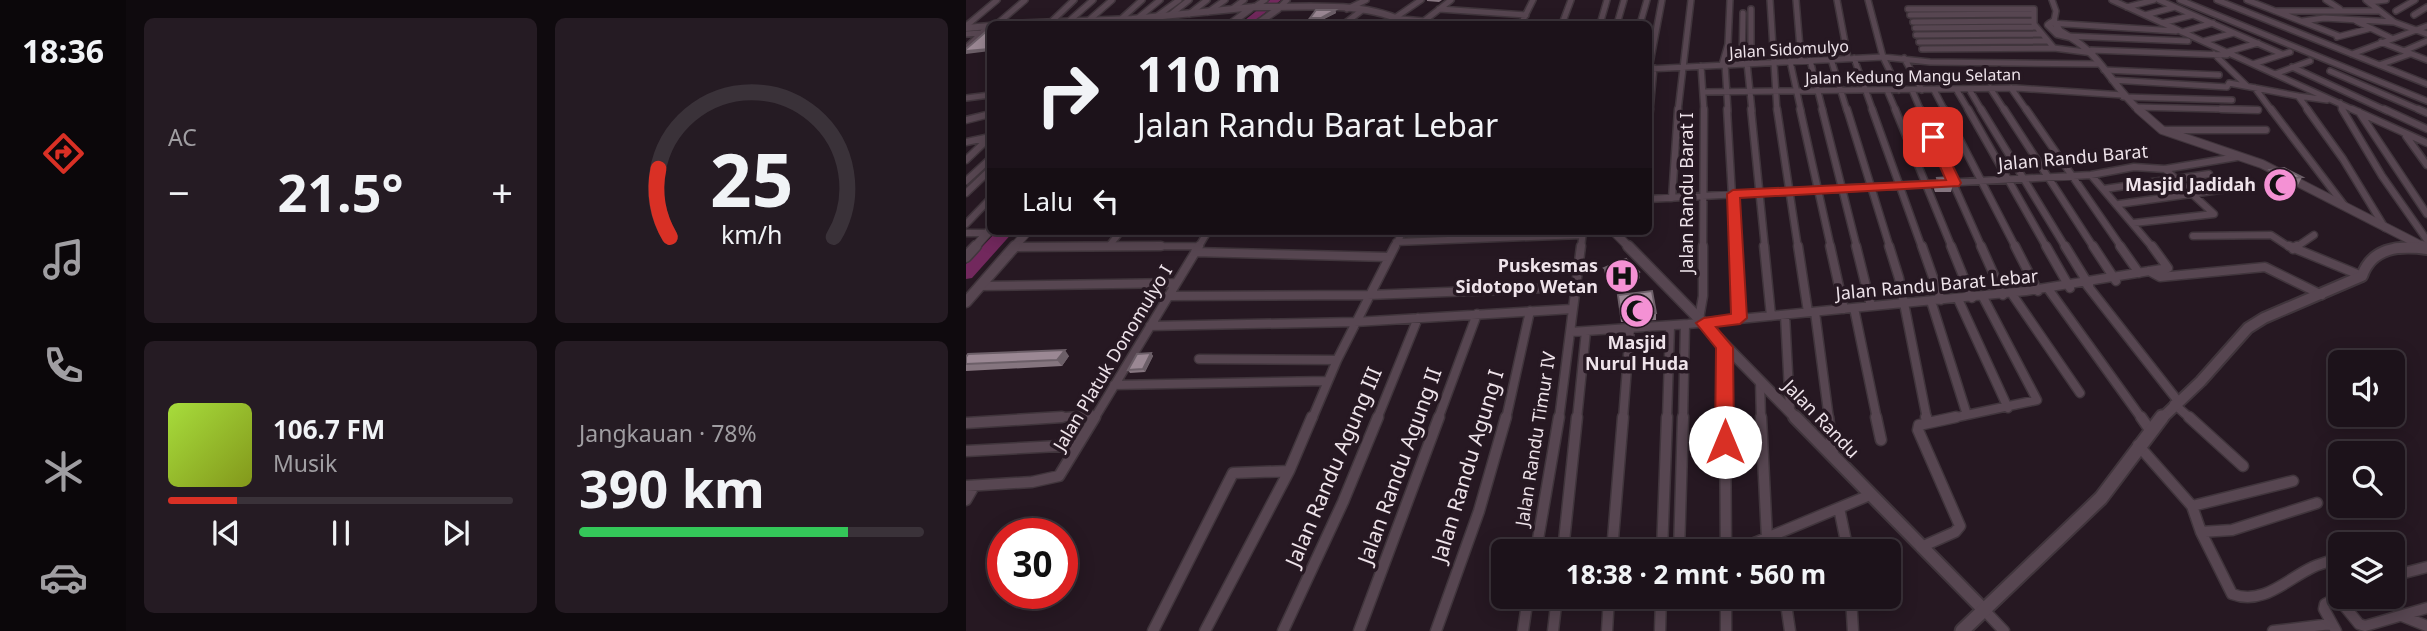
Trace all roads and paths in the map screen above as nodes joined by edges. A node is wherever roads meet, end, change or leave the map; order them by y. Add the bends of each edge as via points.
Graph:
1 (997, 0) edge
2 (1025, 0) edge
3 (1074, 0) edge
4 (1093, 0) edge
5 (1112, 0) edge
6 (1118, 0) edge
7 (1142, 0) edge
8 (1160, 0) edge
9 (1178, 0) edge
10 (1189, 0) edge
11 (1207, 0) edge
12 (1225, 0) edge
13 (1244, 0) edge
14 (1265, 0) edge
15 (1287, 0) edge
16 (1299, 0) edge
17 (1366, 0) edge
18 (1421, 0) edge
19 (1451, 0) edge
20 (1533, 0) edge
21 (1571, 0) edge
22 (1607, 0) edge
23 (1624, 0) edge
24 (1647, 0) edge
25 (1662, 0) edge
26 (1691, 0) edge
27 (1730, 0) edge
28 (1770, 0) edge
29 (1796, 0) edge
30 (1837, 0) edge
31 (1868, 0) edge
32 (1905, 0) edge
33 (2052, 0) edge
34 (2112, 0) edge
35 (2156, 0) edge
36 (2180, 0) edge
37 (2217, 0) edge
38 (2249, 0) edge
39 (2326, 0) edge
40 (2386, 0) edge
41 (2415, 0) edge
42 (2367, 1) edge
43 (2228, 6) junction
44 (1255, 7) junction
45 (1290, 7) junction
46 (2127, 7) junction
47 (2175, 7) junction
48 (2427, 7) edge
49 (1278, 8) junction
50 (1231, 9) junction
51 (1347, 9) junction
52 (1439, 9) junction
53 (1751, 9) dead end
54 (1100, 10) junction
55 (1361, 11) junction
56 (2275, 11) junction
57 (2343, 11) junction
58 (2380, 11) junction
59 (2396, 11) dead end
60 (1208, 12) junction
61 (1743, 13) dead end
62 (1189, 14) junction
63 (1170, 15) junction
64 (1526, 15) junction
65 (2145, 15) junction
66 (2193, 15) junction
67 (2414, 15) dead end
68 (1157, 16) junction
69 (2032, 17) junction
70 (1120, 20) junction
71 (1405, 20) edge
72 (2355, 20) junction
73 (1000, 21) edge
74 (1052, 21) edge
75 (1069, 21) edge
76 (1088, 21) edge
77 (1114, 21) edge
78 (1133, 21) edge
79 (1234, 21) edge
80 (1261, 21) edge
81 (1348, 21) edge
82 (1424, 21) edge
83 (1523, 21) edge
84 (1563, 21) edge
85 (1601, 21) edge
86 (1618, 21) edge
87 (1641, 21) edge
88 (1912, 22) junction
89 (2053, 22) junction
90 (2301, 22) junction
91 (2394, 22) junction
92 (2162, 23) junction
93 (2213, 23) junction
94 (987, 26) edge
95 (2427, 26) edge
96 (966, 27) edge
97 (2035, 27) junction
98 (987, 29) edge
99 (2368, 29) junction
100 (2415, 30) junction
101 (2182, 31) junction
102 (982, 33) junction
103 (2235, 33) junction
104 (966, 34) edge
105 (2040, 34) junction
106 (2427, 34) edge
107 (2339, 36) junction
108 (2068, 37) junction
109 (2391, 38) junction
110 (1919, 41) junction
111 (2047, 41) junction
112 (2188, 41) dead end
113 (2204, 41) junction
114 (2320, 41) junction
115 (2427, 41) edge
116 (2381, 42) junction
117 (2258, 43) junction
118 (966, 48) edge
119 (2015, 48) junction
120 (2054, 48) junction
121 (1922, 49) junction
122 (2092, 51) junction
123 (2290, 51) dead end
124 (2403, 51) junction
125 (2230, 53) junction
126 (2213, 54) junction
127 (2282, 54) junction
128 (2352, 54) junction
129 (2410, 54) junction
130 (1652, 57) edge
131 (1883, 57) junction
132 (1851, 58) junction
133 (1904, 58) junction
134 (1831, 59) junction
135 (1925, 59) junction
136 (1801, 60) junction
137 (1811, 60) junction
138 (2427, 60) edge
139 (1790, 61) junction
140 (2022, 61) junction
141 (2310, 61) dead end
142 (1773, 62) junction
143 (2031, 62) junction
144 (1746, 63) junction
145 (2253, 64) junction
146 (1701, 65) junction
147 (1723, 65) junction
148 (2100, 65) junction
149 (2379, 65) junction
150 (1682, 66) junction
151 (2292, 67) junction
152 (1652, 68) edge
153 (2035, 69) dead end
154 (2330, 71) dead end
155 (2275, 74) junction
156 (2219, 75) dead end
157 (2112, 80) junction
158 (2427, 84) edge
159 (2251, 87) junction
160 (1990, 88) junction
161 (2011, 88) junction
162 (1956, 89) junction
163 (1969, 89) junction
164 (1887, 90) junction
165 (1899, 90) junction
166 (1912, 90) junction
167 (1922, 90) junction
168 (1934, 90) junction
169 (1751, 91) junction
170 (1820, 91) junction
171 (1842, 91) junction
172 (1865, 91) junction
173 (1704, 92) junction
174 (1726, 92) junction
175 (1774, 92) junction
176 (1798, 92) junction
177 (987, 95) edge
178 (2121, 96) junction
179 (2298, 96) junction
180 (966, 98) edge
181 (2232, 100) dead end
182 (2427, 101) edge
183 (2339, 102) junction
184 (2135, 107) junction
185 (2258, 110) dead end
186 (2358, 111) junction
187 (2427, 113) edge
188 (987, 115) edge
189 (966, 120) edge
190 (2427, 129) edge
191 (2162, 130) junction
192 (2266, 130) dead end
193 (2404, 133) junction
194 (987, 138) edge
195 (987, 140) edge
196 (966, 142) edge
197 (2427, 143) edge
198 (2237, 157) junction
199 (966, 160) edge
200 (987, 162) edge
201 (2427, 164) edge
202 (2165, 169) junction
203 (987, 173) edge
204 (2209, 174) dead end
205 (2091, 176) junction
206 (2072, 177) junction
207 (2047, 178) junction
208 (2023, 179) junction
209 (2177, 179) junction
210 (2007, 180) junction
211 (966, 181) edge
212 (1982, 182) junction
213 (1954, 183) junction
214 (1926, 184) junction
215 (1899, 186) junction
216 (1844, 188) junction
217 (1872, 188) junction
218 (2104, 189) junction
219 (2227, 189) dead end
220 (1817, 190) junction
221 (1790, 191) junction
222 (1760, 192) junction
223 (966, 193) edge
224 (1733, 194) junction
225 (2196, 195) junction
226 (1703, 196) junction
227 (1672, 198) junction
228 (1652, 200) edge
229 (987, 202) edge
230 (2119, 204) junction
231 (2344, 205) junction
232 (2358, 214) junction
233 (2427, 214) edge
234 (2134, 223) junction
235 (966, 224) edge
236 (2385, 228) junction
237 (987, 231) edge
238 (966, 233) edge
239 (987, 233) edge
240 (1024, 235) edge
241 (1118, 235) edge
242 (1206, 235) edge
243 (1400, 235) edge
244 (1541, 235) edge
245 (1583, 235) edge
246 (1617, 235) edge
247 (2314, 235) dead end
248 (2193, 236) dead end
249 (2427, 240) edge
250 (1396, 242) junction
251 (1109, 246) junction
252 (1014, 247) junction
253 (1197, 249) junction
254 (2293, 249) junction
255 (2427, 249) edge
256 (966, 257) edge
257 (1388, 257) junction
258 (2150, 271) junction
259 (2139, 273) junction
260 (2362, 276) junction
261 (2116, 281) junction
262 (1176, 283) junction
263 (2088, 285) junction
264 (980, 286) junction
265 (1575, 287) junction
266 (2070, 288) junction
267 (2049, 290) junction
268 (2038, 291) junction
269 (1368, 295) junction
270 (2008, 295) junction
271 (2322, 295) junction
272 (1168, 296) junction
273 (1977, 297) junction
274 (1958, 299) junction
275 (1941, 300) junction
276 (1931, 301) junction
277 (966, 302) edge
278 (1904, 303) junction
279 (1871, 306) junction
280 (1854, 308) junction
281 (1572, 309) junction
282 (1843, 309) junction
283 (1530, 311) junction
284 (1811, 312) junction
285 (1477, 314) junction
286 (1785, 314) junction
287 (1771, 316) junction
288 (1418, 318) junction
289 (1740, 318) junction
290 (1701, 321) junction
291 (1355, 322) junction
292 (1685, 325) junction
293 (1150, 326) junction
294 (1670, 326) junction
295 (1630, 329) junction
296 (1586, 331) junction
297 (1571, 332) junction
298 (1724, 347) junction
299 (1199, 359) dead end
300 (1337, 360) junction
301 (1327, 381) junction
302 (1760, 381) junction
303 (1114, 385) junction
304 (2080, 393) dead end
305 (2176, 402) junction
306 (2008, 408) junction
307 (1790, 410) junction
308 (1096, 415) junction
309 (1967, 415) junction
310 (1927, 421) junction
311 (966, 423) edge
312 (2150, 430) junction
313 (1881, 440) dead end
314 (2138, 445) junction
315 (1078, 446) junction
316 (966, 451) edge
317 (1833, 456) junction
318 (2243, 466) dead end
319 (1289, 471) junction
320 (2293, 481) dead end
321 (970, 486) edge
322 (1870, 495) junction
323 (966, 500) edge
324 (2317, 503) dead end
325 (2192, 506) junction
326 (1839, 508) junction
327 (2201, 532) junction
328 (1772, 536) junction
329 (1538, 539) edge
330 (1564, 539) edge
331 (1613, 539) edge
332 (1662, 539) edge
333 (1679, 539) edge
334 (1726, 539) edge
335 (1765, 539) edge
336 (1773, 539) edge
337 (1845, 539) edge
338 (1921, 547) junction
339 (2328, 562) edge
340 (2427, 566) edge
341 (2405, 572) edge
342 (2328, 602) edge
343 (2427, 608) edge
344 (1526, 609) edge
345 (1556, 609) edge
346 (1608, 609) edge
347 (1661, 609) edge
348 (1726, 609) edge
349 (1787, 609) edge
350 (1852, 609) edge
351 (2347, 609) edge
352 (1985, 611) junction
353 (2402, 616) junction
354 (2427, 626) edge
355 (2334, 628) edge
356 (1153, 631) edge
357 (1205, 631) edge
358 (1283, 631) edge
359 (1359, 631) edge
360 (1436, 631) edge
361 (1523, 631) edge
362 (1553, 631) edge
363 (1607, 631) edge
364 (1660, 631) edge
365 (1726, 631) edge
366 (1790, 631) edge
367 (1853, 631) edge
368 (1962, 631) edge
369 (2004, 631) edge
370 (2273, 631) edge

1 - 96 street
2 - 73 street
3 - 74 street
4 - 75 street
5 - 54 street
6 - 54 street
7 - 70 street
8 - 78 street
9 - 68 street
10 - 63 street
11 - 62 street
12 - 60 street
13 - 50 street
14 - 44 street
15 - 49 street
16 - 45 street
17 - 51 street
18 - 71 street
19 - 52 street
20 - 64 street
21 - 84 street
22 - 85 street
23 - 86 street
24 - 87 street
25 - 130 street
26 - 150 street
27 - 147 street
28 - 142 street
29 - 136 street
30 - 132 street
31 - 131 street
32 - 88 street
33 - 89 street
34 - 46 street
35 - 46 street
35 - 47 street
36 - 182 street
37 - 43 street
38 - 43 street
38 - 56 street
39 - 57 street
40 - 42 street
41 - 59 street
42 - 58 street
43 - 114 street
44 - 49 street
44 - 50 street
44 - 79 street
45 - 49 street
45 - 51 street
46 - 65 street
47 - 65 street
47 - 66 street
48 - 67 street
49 - 80 street
50 - 60 street
51 - 55 street
52 - 64 street
52 - 82 street
53 - 144 street
54 - 76 street
55 - 71 street
55 - 81 street
56 - 57 street
56 - 90 street
57 - 58 street
57 - 72 street
58 - 91 street
60 - 62 street
61 - 144 street
62 - 63 street
63 - 68 street
64 - 83 street
65 - 92 street
66 - 92 street
66 - 93 street
68 - 78 street
69 - 88 street
69 - 88 street via 2035,10 2029,8
69 - 97 street
70 - 77 street
70 - 78 street
72 - 90 street
72 - 91 street
72 - 99 street
88 - 97 street
88 - 105 street
88 - 110 street
89 - 101 street
89 - 108 street
90 - 107 street
91 - 100 street
92 - 101 street
93 - 101 street
93 - 103 street
94 - 96 street
95 - 100 street
97 - 105 street
98 - 102 street
99 - 107 street
99 - 109 street
100 - 106 street
100 - 109 street
101 - 113 street
102 - 104 street
102 - 118 street
103 - 113 street
103 - 117 street
105 - 111 street
107 - 114 street
108 - 112 street
108 - 122 street
109 - 116 street
110 - 111 street
110 - 121 street
111 - 120 street
113 - 125 street
114 - 128 street
115 - 124 street
116 - 124 street
116 - 128 street
117 - 125 street
117 - 127 street
119 - 120 street
119 - 121 street
119 - 140 street
120 - 122 street
121 - 135 street
122 - 126 street
122 - 148 street
123 - 127 street
124 - 129 street
125 - 126 street
125 - 145 street
126 - 159 street
127 - 145 street
128 - 149 street
129 - 138 street
129 - 149 street
131 - 132 street, Jalan Sidomulyo
131 - 133 street, Jalan Sidomulyo
131 - 165 street
132 - 134 street, Jalan Sidomulyo
132 - 172 street
133 - 135 street, Jalan Sidomulyo
133 - 167 street
134 - 137 street, Jalan Sidomulyo
134 - 171 street
135 - 140 street, Jalan Sidomulyo
136 - 137 street, Jalan Sidomulyo
136 - 139 street, Jalan Sidomulyo
137 - 170 street
139 - 142 street, Jalan Sidomulyo
139 - 176 street
140 - 143 street, Jalan Sidomulyo
141 - 151 street
142 - 144 street, Jalan Sidomulyo
142 - 175 street
143 - 148 street, Jalan Sidomulyo
143 - 153 street
144 - 147 street, Jalan Sidomulyo
144 - 169 street
145 - 155 street
146 - 147 street, Jalan Sidomulyo
146 - 150 street, Jalan Sidomulyo
146 - 173 street, Jalan Randu Barat I
147 - 174 street
148 - 156 street, Jalan Sidomulyo
148 - 157 street
149 - 158 street
150 - 152 street, Jalan Sidomulyo
150 - 227 street
151 - 155 street
151 - 190 street
154 - 187 street
155 - 183 street
157 - 159 street
157 - 178 street
159 - 179 street
159 - 231 street
160 - 161 street, Jalan Kedung Mangu Selatan
160 - 163 street, Jalan Kedung Mangu Selatan
160 - 207 street
161 - 178 street, Jalan Kedung Mangu Selatan
161 - 206 street
162 - 163 street, Jalan Kedung Mangu Selatan
162 - 168 street, Jalan Kedung Mangu Selatan
162 - 210 street
163 - 208 street
164 - 165 street, Jalan Kedung Mangu Selatan
164 - 172 street, Jalan Kedung Mangu Selatan
164 - 214 street
165 - 166 street, Jalan Kedung Mangu Selatan
166 - 167 street, Jalan Kedung Mangu Selatan
166 - 213 street
167 - 168 street, Jalan Kedung Mangu Selatan
168 - 212 street
169 - 174 street, Jalan Kedung Mangu Selatan
169 - 175 street, Jalan Kedung Mangu Selatan
169 - 222 street
170 - 171 street, Jalan Kedung Mangu Selatan
170 - 176 street, Jalan Kedung Mangu Selatan
170 - 216 street
171 - 172 street, Jalan Kedung Mangu Selatan
171 - 217 street
172 - 215 street
173 - 174 street, Jalan Kedung Mangu Selatan
173 - 226 street, Jalan Randu Barat I
174 - 224 street
175 - 176 street, Jalan Kedung Mangu Selatan
175 - 221 street
176 - 220 street
177 - 180 street
178 - 181 street, Jalan Kedung Mangu Selatan
178 - 184 street
178 - 198 street via 2163,131
179 - 183 street
179 - 236 street
183 - 186 street
183 - 249 street via 2382,176
184 - 185 street
184 - 191 street
186 - 193 street
186 - 233 street
188 - 189 street
191 - 192 street
191 - 231 street via 2262,164
193 - 197 street
193 - 201 street
194 - 196 street
195 - 199 street
198 - 202 street, Jalan Randu Barat
198 - 232 street
200 - 211 street
202 - 205 street, Jalan Randu Barat via 2140,166
202 - 209 street
203 - 223 street
204 - 209 street
205 - 206 street, Jalan Randu Barat
205 - 218 street
206 - 207 street, Jalan Randu Barat
206 - 259 street
207 - 208 street, Jalan Randu Barat
207 - 261 street
208 - 210 street, Jalan Randu Barat
208 - 263 street
209 - 218 street
209 - 225 street
210 - 212 street, Jalan Randu Barat
210 - 266 street
212 - 213 street, Jalan Randu Barat
212 - 268 street
213 - 214 street, Jalan Randu Barat
213 - 270 street
214 - 215 street, Jalan Randu Barat
214 - 273 street
215 - 217 street, Jalan Randu Barat
215 - 275 street
216 - 217 street, Jalan Randu Barat
216 - 220 street, Jalan Randu Barat
216 - 279 street
217 - 278 street
218 - 230 street
219 - 225 street
220 - 221 street, Jalan Randu Barat
220 - 282 street
221 - 222 street, Jalan Randu Barat
221 - 284 street
222 - 224 street, Jalan Randu Barat
222 - 287 street
224 - 226 street, Jalan Randu Barat
224 - 289 street
225 - 230 street
225 - 234 street via 2213,214
226 - 227 street, Jalan Randu Barat
226 - 290 street, Jalan Randu Barat I
227 - 228 street, Jalan Randu Barat
229 - 235 street
230 - 234 street
231 - 232 street
232 - 236 street
234 - 258 street, Jalan Randu Barat Lebar via 2167,264 2168,268
236 - 255 street
237 - 238 street
239 - 256 street
240 - 252 street
241 - 251 street
242 - 253 street, Jalan Platuk Donomulyo I
243 - 250 street
244 - 250 street
245 - 265 street, Jalan Randu Timur IV
246 - 290 street, Jalan Randu
247 - 254 street
248 - 254 street via 2269,234
250 - 257 street
251 - 252 street
251 - 253 street
252 - 264 street
253 - 257 street
253 - 262 street, Jalan Platuk Donomulyo I
254 - 260 street
255 - 260 main road via 2405,246 2378,253
257 - 269 street
258 - 259 street, Jalan Randu Barat Lebar
258 - 271 street via 2160,277 2265,267
259 - 261 street, Jalan Randu Barat Lebar
260 - 271 main road
261 - 263 street, Jalan Randu Barat Lebar
262 - 264 street
262 - 272 street, Jalan Platuk Donomulyo I
263 - 266 street, Jalan Randu Barat Lebar
263 - 305 street
264 - 277 street
265 - 269 street
265 - 281 street, Jalan Randu Timur IV
266 - 267 street, Jalan Randu Barat Lebar
267 - 268 street, Jalan Randu Barat Lebar
267 - 312 street
268 - 270 street, Jalan Randu Barat Lebar
269 - 272 street
269 - 291 street
270 - 273 street, Jalan Randu Barat Lebar
270 - 304 street
271 - 305 main road via 2248,328
272 - 293 street, Jalan Platuk Donomulyo I
273 - 274 street, Jalan Randu Barat Lebar
273 - 306 street via 2037,400
274 - 275 street, Jalan Randu Barat Lebar
274 - 306 street
275 - 276 street, Jalan Randu Barat Lebar
276 - 278 street, Jalan Randu Barat Lebar
276 - 309 street
278 - 279 street, Jalan Randu Barat Lebar
278 - 310 street
279 - 280 street, Jalan Randu Barat Lebar
280 - 282 street, Jalan Randu Barat Lebar
280 - 313 street
281 - 283 street
281 - 297 street, Jalan Randu Timur IV
282 - 284 street, Jalan Randu Barat Lebar
283 - 285 street
283 - 360 street, Jalan Randu Agung I via 1479,510
284 - 286 street, Jalan Randu Barat Lebar
284 - 317 street
285 - 288 street
285 - 359 street, Jalan Randu Agung II
286 - 287 street, Jalan Randu Barat Lebar
286 - 307 street
287 - 289 street, Jalan Randu Barat Lebar
288 - 291 street
288 - 358 street, Jalan Randu Agung III
289 - 290 street, Jalan Randu Barat Lebar
290 - 292 street, Jalan Randu Barat Lebar
290 - 298 street, Jalan Randu
291 - 293 street
291 - 300 street
292 - 294 street, Jalan Randu Barat Lebar
292 - 333 street
293 - 303 street, Jalan Platuk Donomulyo I
294 - 295 street, Jalan Randu Barat Lebar
294 - 332 street
295 - 296 street, Jalan Randu Barat Lebar
295 - 331 street
296 - 297 street, Jalan Randu Barat Lebar
296 - 330 street
297 - 329 street, Jalan Randu Timur IV
298 - 302 street, Jalan Randu
298 - 334 street
299 - 300 street
300 - 301 street
301 - 303 street
301 - 319 street
302 - 307 street, Jalan Randu
302 - 328 street via 1762,489
303 - 308 street, Jalan Platuk Donomulyo I
305 - 312 main road
305 - 318 street
306 - 309 street
307 - 317 street, Jalan Randu
308 - 311 street
308 - 315 street, Jalan Platuk Donomulyo I
309 - 310 street
310 - 338 street via 1918,430 1960,526 1955,533
312 - 314 main road
314 - 325 street
314 - 352 main road via 2101,498
315 - 316 street
315 - 321 street, Jalan Platuk Donomulyo I via 1059,476
317 - 322 street, Jalan Randu
319 - 356 street via 1233,473
319 - 357 street
320 - 325 street
321 - 323 street
322 - 326 street
322 - 338 street, Jalan Randu
324 - 327 street via 2232,530
325 - 327 street
326 - 328 street
326 - 337 street
327 - 339 street via 2232,594 2238,597 2260,595
328 - 335 street
328 - 336 street
338 - 352 street, Jalan Randu
340 - 341 street
342 - 355 street via 2324,609
343 - 353 street
344 - 361 street
345 - 362 street
346 - 363 street
347 - 364 street
348 - 365 street
349 - 366 street
350 - 367 street
351 - 353 street via 2365,626
352 - 368 main road
352 - 369 street, Jalan Randu
353 - 354 street
355 - 370 street

